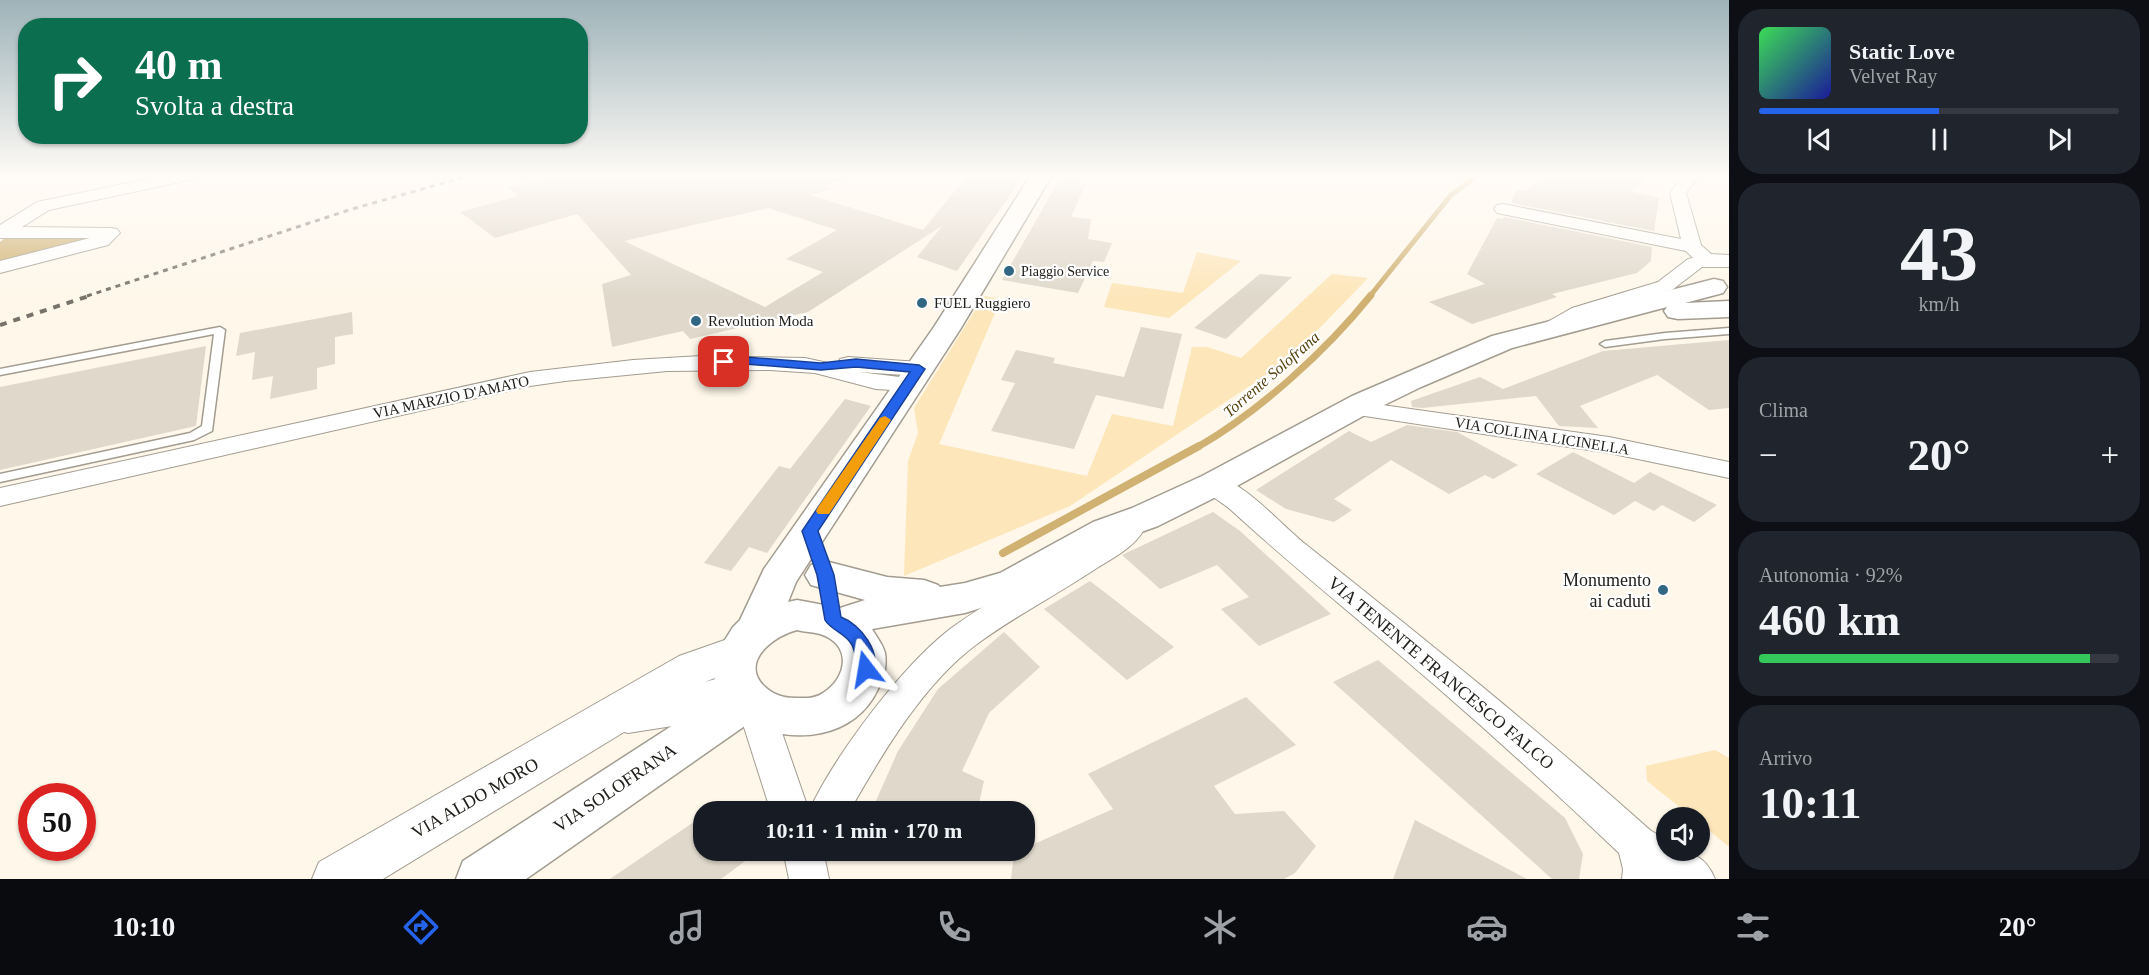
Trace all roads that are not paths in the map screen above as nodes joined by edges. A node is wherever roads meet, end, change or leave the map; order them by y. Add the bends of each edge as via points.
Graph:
1 (27, 216) edge
2 (1016, 216) edge
3 (1525, 216) edge
4 (1688, 216) edge
5 (1, 232) edge
6 (0, 267) edge
7 (1715, 276) edge
8 (1550, 330) junction
9 (1606, 331) junction
10 (1729, 331) edge
11 (0, 372) edge
12 (913, 376) junction
13 (1354, 408) junction
14 (192, 445) junction
15 (1729, 470) edge
16 (0, 478) edge
17 (1214, 484) junction
18 (0, 497) edge
19 (1145, 517) junction
20 (810, 531) junction
21 (825, 575) junction
22 (964, 598) junction
23 (837, 622) junction
24 (751, 676) junction
25 (786, 801) edge
26 (834, 801) edge
27 (1639, 861) edge
28 (337, 879) edge
29 (482, 879) edge
30 (1695, 879) edge

1 - 5 street
2 - 12 main road
3 - 7 street
4 - 7 street
5 - 6 street via 111,233 101,240
7 - 8 street via 1686,272 1665,286 1579,312
7 - 9 main road
8 - 9 main road
8 - 13 main road via 1502,342
9 - 10 lane via 1665,336
11 - 14 lane via 220,330 208,428
12 - 14 street, VIA MARZIO D'AMATO via 887,384 821,366 745,361 662,363 541,377
12 - 20 main road
13 - 15 street, VIA COLLINA LICINELLA via 1609,445
13 - 17 main road
14 - 16 lane
14 - 18 street, VIA MARZIO D'AMATO
17 - 19 main road
17 - 27 street, VIA TENENTE FRANCESCO FALCO via 1549,763
19 - 22 main road via 1107,531 1014,583
19 - 26 street via 1114,543 958,641 903,699
20 - 21 main road
20 - 24 main road via 778,579 761,617
21 - 22 main road via 887,591
21 - 23 main road
22 - 23 main road
23 - 24 main road via 816,615 778,619
23 - 24 main road via 857,638 865,653 866,669 860,686 848,700 808,717 786,717
24 - 25 street via 760,724
24 - 28 street, VIA ALDO MORO via 679,706 613,717
24 - 29 main road, VIA SOLOFRANA via 680,744
27 - 30 street, VIA TENENTE FRANCESCO FALCO

